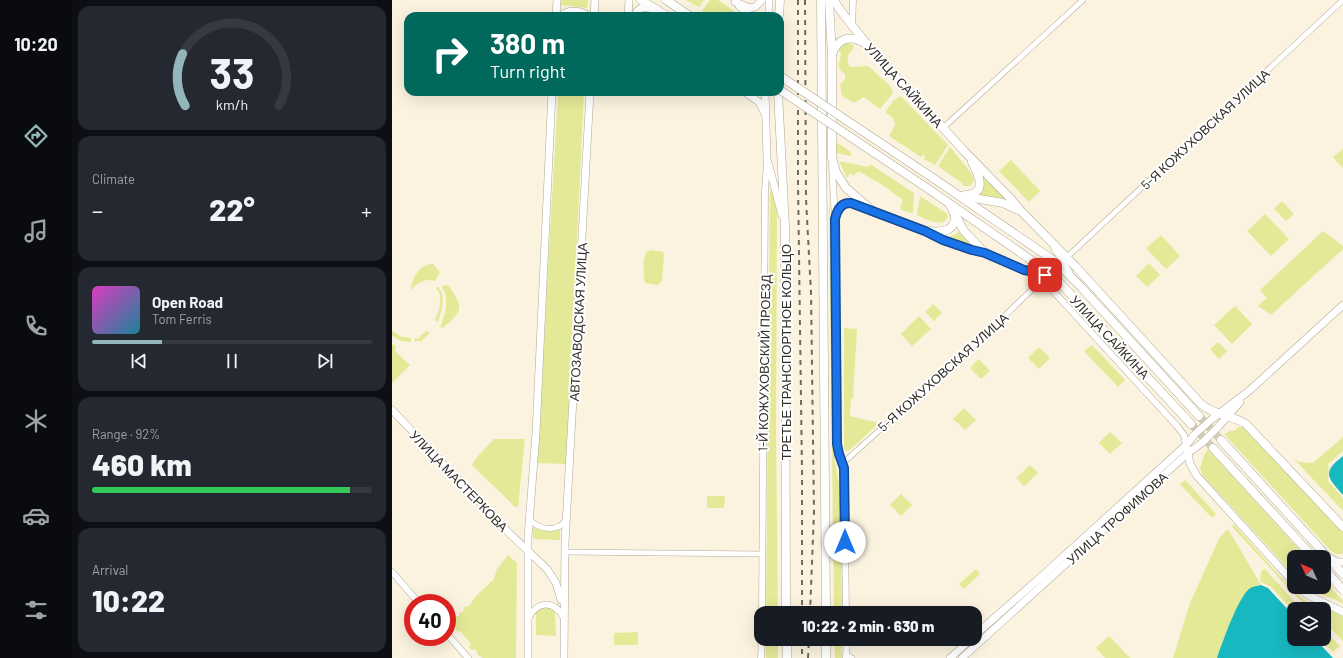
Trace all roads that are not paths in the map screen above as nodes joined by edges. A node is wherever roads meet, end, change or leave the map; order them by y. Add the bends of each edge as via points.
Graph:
1 (557, 0) edge
2 (595, 0) edge
3 (629, 0) edge
4 (641, 0) edge
5 (666, 0) edge
6 (762, 0) edge
7 (768, 0) edge
8 (780, 0) edge
9 (821, 0) edge
10 (828, 0) edge
11 (834, 0) edge
12 (853, 0) edge
13 (1082, 0) edge
14 (1343, 0) edge
15 (733, 1) edge
16 (658, 11) joint
17 (557, 12) edge
18 (563, 12) edge
19 (582, 12) edge
20 (594, 12) edge
21 (628, 12) edge
22 (637, 12) edge
23 (684, 12) edge
24 (746, 12) edge
25 (768, 12) edge
26 (779, 12) edge
27 (852, 27) junction
28 (869, 47) junction
29 (832, 56) junction
30 (784, 79) edge
31 (784, 94) edge
32 (552, 96) edge
33 (590, 96) edge
34 (762, 96) edge
35 (765, 96) edge
36 (779, 96) edge
37 (753, 97) joint
38 (765, 114) junction
39 (943, 128) junction
40 (965, 152) junction
41 (832, 158) junction
42 (767, 159) junction
43 (960, 196) junction
44 (946, 200) junction
45 (1021, 211) junction
46 (874, 212) junction
47 (955, 212) junction
48 (835, 219) junction
49 (785, 227) junction
50 (925, 231) junction
51 (1046, 237) junction
52 (1015, 248) junction
53 (984, 253) junction
54 (1067, 257) junction
55 (1024, 270) junction
56 (1036, 272) junction
57 (1042, 280) junction
58 (1059, 282) junction
59 (1081, 287) junction
60 (1343, 305) edge
61 (392, 410) edge
62 (1224, 414) junction
63 (1199, 416) tunnel mouth
64 (1191, 424) tunnel mouth
65 (1220, 440) tunnel mouth
66 (1186, 445) junction
67 (1213, 448) tunnel mouth
68 (1188, 453) junction
69 (843, 463) junction
70 (529, 519) junction
71 (567, 520) junction
72 (1343, 527) edge
73 (1307, 550) edge
74 (1321, 550) edge
75 (528, 551) junction
76 (565, 552) junction
77 (762, 554) junction
78 (1331, 559) edge
79 (1331, 561) edge
80 (1343, 562) edge
81 (392, 572) edge
82 (1287, 574) edge
83 (1343, 574) edge
84 (1331, 577) edge
85 (1343, 590) edge
86 (411, 594) edge
87 (1307, 594) edge
88 (762, 606) edge
89 (786, 606) edge
90 (826, 606) edge
91 (846, 606) edge
92 (1343, 612) edge
93 (564, 616) junction
94 (528, 619) junction
95 (982, 629) edge
96 (456, 644) edge
97 (762, 646) edge
98 (786, 646) edge
99 (826, 646) edge
100 (847, 646) edge
101 (963, 646) edge
102 (848, 657) edge
103 (468, 658) edge
104 (528, 658) edge
105 (564, 658) edge
106 (761, 658) edge
107 (787, 658) edge
108 (826, 658) edge
109 (950, 658) edge
110 (962, 658) edge

1 - 17 main road
2 - 20 main road
3 - 21 main road
4 - 16 main road
5 - 23 main road
6 - 15 main road via 750,8
7 - 25 main road
8 - 26 main road
9 - 90 main road
10 - 29 main road
11 - 27 main road, УЛИЦА САЙКИНА
12 - 27 street
13 - 39 street
14 - 54 street, 5-Я КОЖУХОВСКАЯ УЛИЦА
15 - 24 main road
16 - 22 main road via 641,8
18 - 19 street
27 - 28 main road, УЛИЦА САЙКИНА
28 - 29 main road via 856,39 847,38 836,46
28 - 39 main road, УЛИЦА САЙКИНА
29 - 41 main road
30 - 43 main road, УЛИЦА САЙКИНА, bridge
31 - 44 main road, УЛИЦА САЙКИНА, bridge
32 - 70 main road via 536,433
33 - 71 main road, АВТОЗАВОДСКАЯ УЛИЦА
34 - 37 main road
35 - 38 main road, 1-Й КОЖУХОВСКИЙ ПРОЕЗД
36 - 49 main road, ТРЕТЬЕ ТРАНСПОРТНОЕ КОЛЬЦО
37 - 38 main road
38 - 42 main road, 1-Й КОЖУХОВСКИЙ ПРОЕЗД
39 - 40 main road, УЛИЦА САЙКИНА
40 - 43 main road via 979,174 980,186 973,194
40 - 45 main road, УЛИЦА САЙКИНА
41 - 46 main road via 836,172 846,188
41 - 48 street
42 - 49 main road
42 - 77 street, 1-Й КОЖУХОВСКИЙ ПРОЕЗД
43 - 45 main road via 1003,203
43 - 59 main road, УЛИЦА САЙКИНА via 1047,256
44 - 47 main road
44 - 52 main road, УЛИЦА САЙКИНА
45 - 51 main road, УЛИЦА САЙКИНА
46 - 48 street via 847,202 840,207
46 - 50 main road
47 - 50 main road via 954,222 948,230
47 - 53 main road via 964,231
48 - 69 street via 837,444
49 - 89 main road, ТРЕТЬЕ ТРАНСПОРТНОЕ КОЛЬЦО
50 - 53 main road via 943,240
51 - 54 main road
51 - 59 street, УЛИЦА САЙКИНА
52 - 56 street
52 - 58 main road, УЛИЦА САЙКИНА
53 - 55 main road
54 - 62 main road via 1201,404 1212,411
55 - 56 main road
55 - 57 street
56 - 57 street
56 - 58 main road
57 - 66 street via 1177,426 1184,435
57 - 69 street, 5-Я КОЖУХОВСКАЯ УЛИЦА
58 - 64 main road, УЛИЦА САЙКИНА
59 - 63 main road, УЛИЦА САЙКИНА
60 - 62 main road, УЛИЦА ТРОФИМОВА
61 - 75 main road, УЛИЦА МАСТЕРКОВА
62 - 66 main road, УЛИЦА ТРОФИМОВА, bridge via 1212,419
62 - 68 main road, УЛИЦА ТРОФИМОВА, bridge via 1218,427
62 - 72 main road via 1246,424
65 - 74 main road
66 - 68 street
66 - 95 main road, УЛИЦА ТРОФИМОВА
67 - 73 main road
68 - 82 main road via 1190,464 1197,476
68 - 110 main road, УЛИЦА ТРОФИМОВА
69 - 91 street
70 - 71 street via 540,527 550,529 560,526
70 - 75 main road
71 - 76 main road, АВТОЗАВОДСКАЯ УЛИЦА
75 - 93 main road, УЛИЦА МАСТЕРКОВА via 552,576 560,591
75 - 94 main road
76 - 77 street
76 - 93 main road, АВТОЗАВОДСКАЯ УЛИЦА
77 - 88 street, 1-Й КОЖУХОВСКИЙ ПРОЕЗД
78 - 80 main road
79 - 83 main road
81 - 86 street
84 - 85 main road
87 - 92 main road
93 - 94 street via 554,607 543,605 537,607
93 - 105 main road
94 - 104 main road
96 - 103 street
97 - 106 street
98 - 107 main road
99 - 108 main road
100 - 102 street
101 - 109 main road

